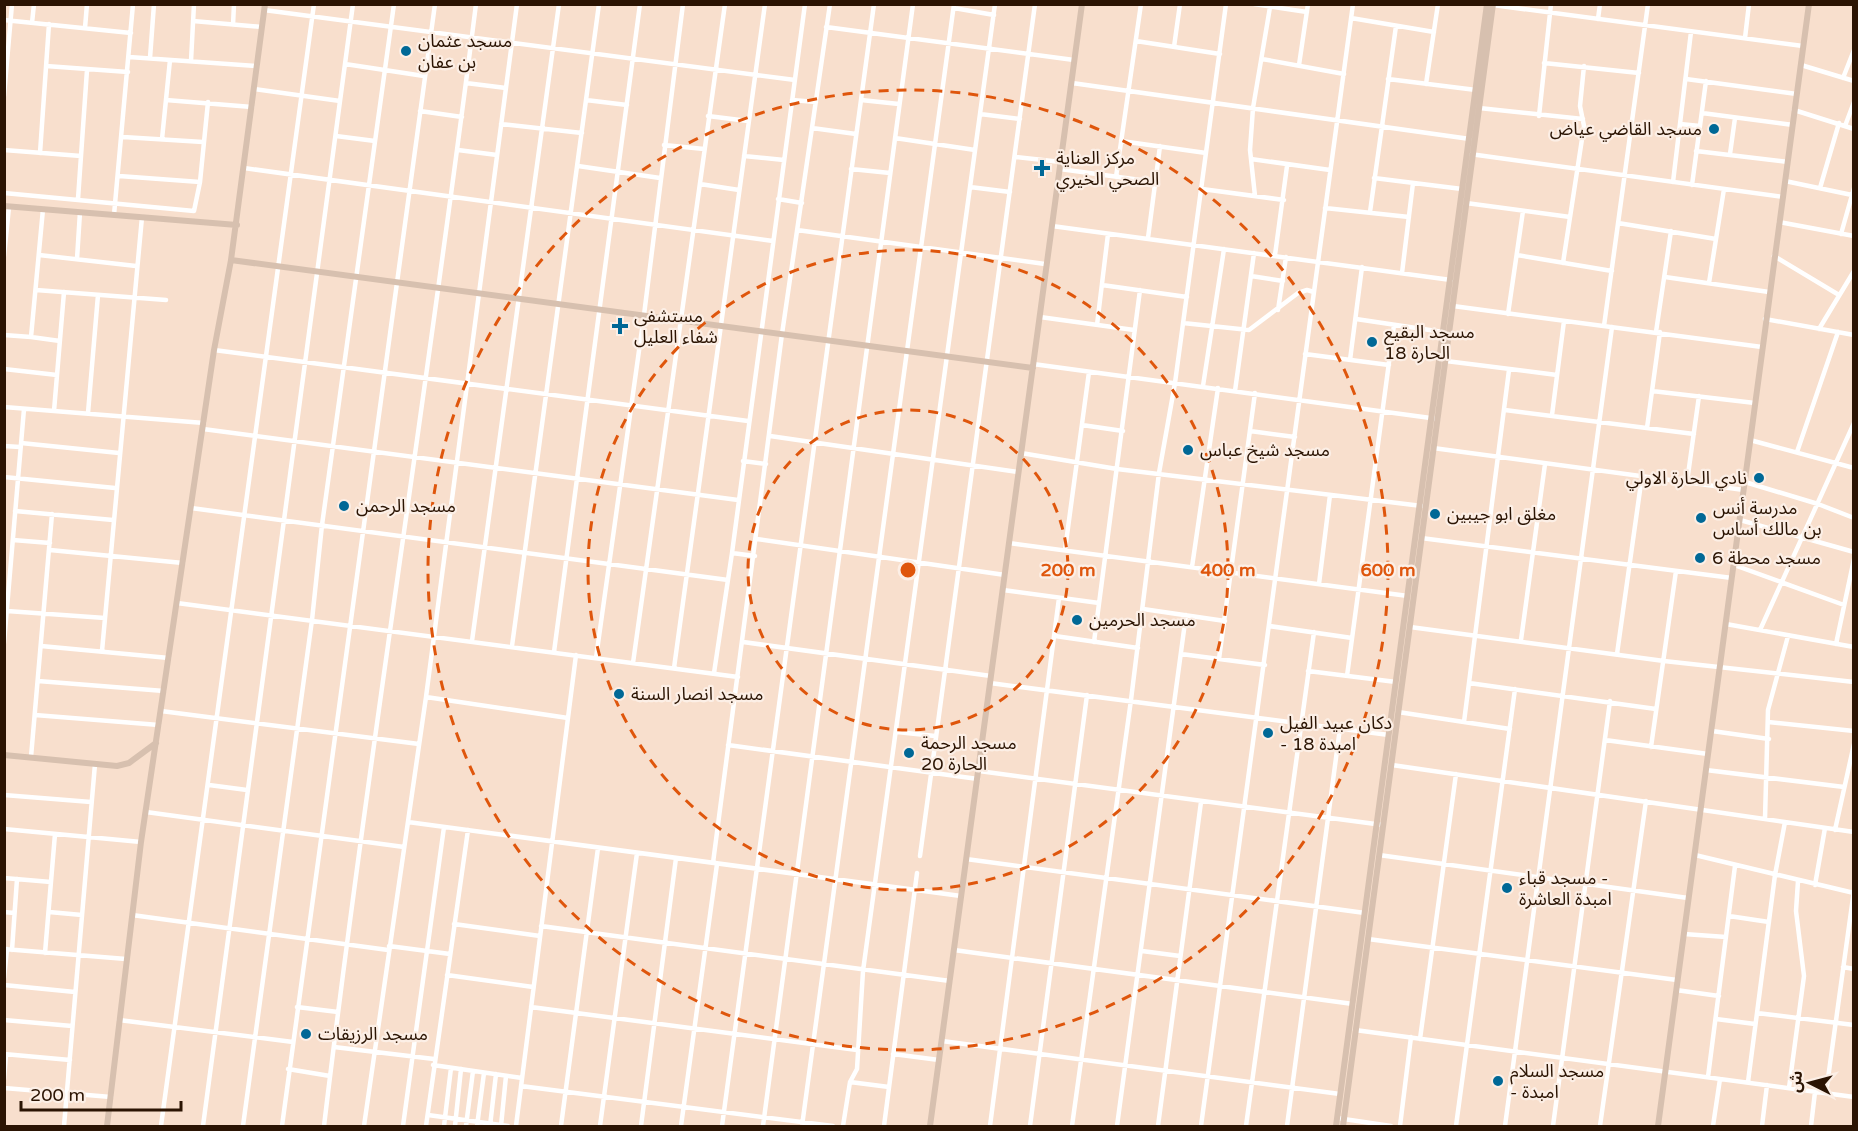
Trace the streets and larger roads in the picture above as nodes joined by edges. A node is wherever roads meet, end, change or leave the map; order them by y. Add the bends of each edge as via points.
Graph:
1 (12, 4) edge
2 (34, 4) edge
3 (87, 4) edge
4 (133, 4) edge
5 (154, 4) edge
6 (194, 4) edge
7 (234, 4) edge
8 (314, 4) edge
9 (354, 4) edge
10 (394, 4) edge
11 (435, 4) edge
12 (476, 4) edge
13 (517, 4) edge
14 (559, 4) edge
15 (599, 4) edge
16 (640, 4) edge
17 (683, 4) edge
18 (725, 4) edge
19 (765, 4) edge
20 (805, 4) edge
21 (830, 4) edge
22 (873, 4) edge
23 (913, 4) edge
24 (995, 4) edge
25 (1035, 4) edge
26 (1082, 4) edge
27 (1141, 4) edge
28 (1180, 4) edge
29 (1226, 4) edge
30 (1254, 4) edge
31 (1308, 4) edge
32 (1353, 4) edge
33 (1437, 4) edge
34 (1487, 4) edge
35 (1551, 4) edge
36 (1600, 4) edge
37 (1648, 4) edge
38 (1749, 4) edge
39 (1809, 4) edge
40 (1493, 5) edge
41 (954, 6) edge
42 (265, 7) edge
43 (1270, 7) junction
44 (1306, 12) junction
45 (1550, 13) junction
46 (994, 15) junction
47 (312, 16) junction
48 (1351, 18) junction
49 (1598, 19) junction
50 (4, 20) edge
51 (11, 21) junction
52 (193, 21) junction
53 (351, 22) junction
54 (32, 23) junction
55 (49, 24) junction
56 (233, 25) junction
57 (1396, 26) junction
58 (1646, 26) junction
59 (262, 27) junction
60 (391, 27) junction
61 (826, 27) junction
62 (85, 28) junction
63 (431, 32) junction
64 (1434, 32) junction
65 (1691, 32) junction
66 (131, 33) junction
67 (869, 33) junction
68 (908, 37) junction
69 (472, 38) junction
70 (1745, 38) junction
71 (1136, 41) junction
72 (512, 42) junction
73 (949, 43) junction
74 (1803, 46) junction
75 (1174, 47) junction
76 (554, 48) junction
77 (988, 48) junction
78 (1854, 51) edge
79 (592, 54) junction
80 (1028, 54) junction
81 (1220, 54) junction
82 (129, 57) junction
83 (150, 58) junction
84 (632, 59) junction
85 (1262, 59) junction
86 (170, 60) junction
87 (1074, 60) junction
88 (191, 61) junction
89 (6, 62) edge
90 (1544, 63) junction
91 (345, 64) junction
92 (1299, 65) junction
93 (1801, 65) junction
94 (46, 66) junction
95 (257, 66) junction
96 (675, 66) junction
97 (1584, 66) junction
98 (87, 70) junction
99 (385, 70) junction
100 (715, 71) junction
101 (128, 72) junction
102 (1639, 73) junction
103 (1344, 74) junction
104 (753, 75) junction
105 (424, 76) junction
106 (1843, 78) junction
107 (1388, 79) junction
108 (1686, 79) junction
109 (795, 80) junction
110 (1706, 81) junction
111 (1854, 81) edge
112 (466, 83) junction
113 (1072, 83) junction
114 (1426, 84) junction
115 (506, 88) junction
116 (254, 89) junction
117 (1476, 90) junction
118 (1129, 91) junction
119 (1797, 94) junction
120 (301, 95) junction
121 (4, 96) edge
122 (166, 100) junction
123 (586, 100) junction
124 (792, 100) junction
125 (861, 100) junction
126 (340, 101) junction
127 (208, 102) junction
128 (816, 102) junction
129 (1213, 102) junction
130 (1854, 102) edge
131 (899, 104) junction
132 (627, 105) junction
133 (252, 107) junction
134 (1253, 108) junction
135 (1479, 108) junction
136 (1794, 110) junction
137 (420, 111) junction
138 (1702, 113) junction
139 (980, 114) junction
140 (708, 116) junction
141 (1539, 116) junction
142 (462, 117) junction
143 (1735, 118) junction
144 (1020, 119) junction
145 (1583, 119) junction
146 (748, 121) junction
147 (1337, 121) junction
148 (1839, 123) junction
149 (501, 124) junction
150 (1680, 124) junction
151 (1793, 125) junction
152 (1700, 126) junction
153 (1845, 126) junction
154 (1381, 127) junction
155 (542, 128) junction
156 (812, 128) junction
157 (1854, 129) edge
158 (582, 133) junction
159 (856, 134) junction
160 (336, 136) junction
161 (123, 137) junction
162 (895, 138) junction
163 (162, 139) junction
164 (1472, 139) junction
165 (375, 141) junction
166 (1121, 141) junction
167 (203, 142) junction
168 (935, 144) junction
169 (664, 145) junction
170 (1160, 146) junction
171 (704, 149) junction
172 (4, 150) edge
173 (458, 150) junction
174 (975, 150) junction
175 (1696, 151) junction
176 (40, 153) junction
177 (1206, 153) junction
178 (1470, 154) junction
179 (1730, 154) junction
180 (81, 156) junction
181 (496, 156) junction
182 (744, 156) junction
183 (1015, 156) junction
184 (1251, 159) junction
185 (784, 160) junction
186 (1788, 162) junction
187 (1061, 165) junction
188 (578, 166) junction
189 (1287, 166) junction
190 (244, 168) junction
191 (851, 169) junction
192 (1330, 170) junction
193 (1577, 170) junction
194 (618, 172) junction
195 (890, 173) junction
196 (289, 174) junction
197 (1625, 175) junction
198 (119, 176) junction
199 (1116, 177) junction
200 (660, 178) junction
201 (1374, 178) junction
202 (330, 180) junction
203 (1785, 181) junction
204 (200, 182) junction
205 (1155, 182) junction
206 (1673, 182) junction
207 (1413, 183) junction
208 (700, 184) junction
209 (1692, 185) junction
210 (369, 186) junction
211 (970, 187) junction
212 (1820, 188) junction
213 (1854, 188) edge
214 (1202, 189) junction
215 (1462, 189) junction
216 (1724, 189) junction
217 (739, 190) junction
218 (409, 192) junction
219 (1010, 192) junction
220 (4, 193) edge
221 (1852, 195) junction
222 (450, 196) junction
223 (1255, 196) junction
224 (1783, 197) junction
225 (78, 199) junction
226 (778, 199) junction
227 (1284, 200) junction
228 (491, 202) junction
229 (116, 203) junction
230 (802, 203) junction
231 (1467, 203) junction
232 (7, 206) edge
233 (531, 207) junction
234 (1325, 208) junction
235 (43, 209) junction
236 (1523, 211) junction
237 (80, 212) junction
238 (1370, 212) junction
239 (572, 213) junction
240 (114, 215) junction
241 (142, 217) junction
242 (1409, 217) junction
243 (1570, 217) junction
244 (612, 218) junction
245 (1779, 222) junction
246 (1618, 223) junction
247 (655, 224) junction
248 (237, 225) junction
249 (1052, 226) junction
250 (694, 230) junction
251 (797, 230) junction
252 (1671, 231) junction
253 (1108, 234) junction
254 (1841, 234) junction
255 (733, 235) junction
256 (1854, 236) edge
257 (843, 237) junction
258 (1148, 238) junction
259 (1716, 239) junction
260 (773, 241) junction
261 (881, 244) junction
262 (1194, 245) junction
263 (921, 248) junction
264 (1224, 249) junction
265 (1254, 253) junction
266 (959, 254) junction
267 (39, 255) junction
268 (1275, 255) junction
269 (1517, 255) junction
270 (1774, 255) junction
271 (4, 256) edge
272 (1286, 257) junction
273 (1000, 258) junction
274 (77, 259) junction
275 (231, 260) junction
276 (1319, 261) junction
277 (1563, 263) junction
278 (1046, 264) junction
279 (136, 266) junction
280 (278, 267) junction
281 (1362, 267) junction
282 (317, 271) junction
283 (1612, 271) junction
284 (1854, 271) edge
285 (1402, 273) junction
286 (1251, 276) junction
287 (357, 277) junction
288 (1665, 277) junction
289 (1282, 281) junction
290 (1453, 281) junction
291 (396, 282) junction
292 (1709, 283) junction
293 (1102, 285) junction
294 (438, 288) junction
295 (36, 290) junction
296 (1140, 290) junction
297 (64, 292) junction
298 (1314, 292) junction
299 (1769, 292) junction
300 (480, 293) junction
301 (1839, 294) junction
302 (98, 295) junction
303 (1187, 297) junction
304 (134, 298) junction
305 (519, 299) junction
306 (166, 300) dead end
307 (558, 303) junction
308 (1453, 306) junction
309 (600, 309) junction
310 (1278, 310) junction
311 (1508, 314) junction
312 (644, 315) junction
313 (1040, 317) junction
314 (1356, 319) junction
315 (1765, 319) junction
316 (681, 320) junction
317 (1564, 321) junction
318 (1183, 323) junction
319 (1097, 325) junction
320 (721, 326) junction
321 (1394, 326) junction
322 (1604, 326) junction
323 (1212, 327) junction
324 (1612, 327) junction
325 (1819, 329) junction
326 (1134, 330) junction
327 (760, 331) junction
328 (1243, 331) junction
329 (1443, 332) junction
330 (1658, 332) junction
331 (1838, 332) junction
332 (783, 334) junction
333 (4, 335) edge
334 (1854, 335) edge
335 (31, 337) junction
336 (828, 340) junction
337 (60, 341) junction
338 (868, 346) junction
339 (1762, 347) junction
340 (214, 350) junction
341 (907, 351) junction
342 (1305, 354) junction
343 (946, 356) junction
344 (267, 357) junction
345 (1350, 360) junction
346 (1446, 361) junction
347 (306, 362) junction
348 (986, 362) junction
349 (1389, 365) junction
350 (1033, 366) junction
351 (345, 368) junction
352 (4, 369) edge
353 (1509, 370) junction
354 (1089, 372) junction
355 (385, 373) junction
356 (57, 375) junction
357 (1557, 375) junction
358 (1130, 377) junction
359 (424, 378) junction
360 (1175, 382) junction
361 (467, 383) junction
362 (1203, 386) junction
363 (506, 388) junction
364 (1218, 388) junction
365 (1235, 391) junction
366 (1652, 391) junction
367 (1255, 393) junction
368 (547, 394) junction
369 (1698, 396) junction
370 (589, 399) junction
371 (1299, 401) junction
372 (1755, 403) junction
373 (630, 406) junction
374 (4, 407) edge
375 (24, 409) junction
376 (1505, 410) junction
377 (54, 411) junction
378 (1382, 411) junction
379 (668, 412) junction
380 (88, 413) junction
381 (1552, 415) junction
382 (122, 416) junction
383 (709, 417) junction
384 (1435, 418) junction
385 (748, 421) junction
386 (1599, 422) junction
387 (1854, 423) edge
388 (1082, 425) junction
389 (203, 426) junction
390 (1647, 428) junction
391 (1123, 431) junction
392 (1250, 431) junction
393 (1694, 434) junction
394 (255, 436) junction
395 (770, 436) junction
396 (1295, 437) junction
397 (1750, 440) junction
398 (294, 442) junction
399 (814, 442) junction
400 (20, 445) junction
401 (4, 446) edge
402 (332, 446) junction
403 (854, 448) junction
404 (1434, 448) junction
405 (374, 452) junction
406 (1797, 452) junction
407 (119, 453) junction
408 (893, 453) junction
409 (1021, 453) junction
410 (415, 457) junction
411 (1498, 457) junction
412 (933, 460) junction
413 (743, 461) junction
414 (1077, 461) junction
415 (456, 463) junction
416 (1835, 463) junction
417 (766, 464) junction
418 (1545, 464) junction
419 (972, 465) junction
420 (496, 468) junction
421 (1117, 468) junction
422 (1854, 468) edge
423 (1593, 470) junction
424 (1018, 471) junction
425 (536, 473) junction
426 (1159, 473) junction
427 (1642, 476) junction
428 (4, 477) edge
429 (18, 478) junction
430 (1204, 478) junction
431 (579, 479) junction
432 (1687, 482) junction
433 (1745, 482) junction
434 (1243, 483) junction
435 (620, 485) junction
436 (115, 488) junction
437 (1288, 489) junction
438 (1744, 490) junction
439 (659, 491) junction
440 (1330, 495) junction
441 (698, 496) junction
442 (738, 500) junction
443 (1370, 500) junction
444 (1818, 504) junction
445 (1423, 506) junction
446 (191, 508) junction
447 (15, 511) junction
448 (52, 514) junction
449 (245, 515) junction
450 (1854, 518) edge
451 (113, 520) junction
452 (1740, 520) junction
453 (284, 521) junction
454 (322, 525) junction
455 (364, 532) junction
456 (404, 537) junction
457 (1421, 538) junction
458 (1802, 538) junction
459 (756, 539) junction
460 (13, 540) junction
461 (50, 543) junction
462 (446, 543) junction
463 (1009, 543) junction
464 (801, 545) junction
465 (1486, 547) junction
466 (486, 548) junction
467 (50, 550) junction
468 (839, 550) junction
469 (1065, 550) junction
470 (1854, 552) edge
471 (526, 553) junction
472 (732, 553) junction
473 (1533, 553) junction
474 (1104, 555) junction
475 (110, 556) junction
476 (754, 556) junction
477 (879, 556) junction
478 (568, 558) junction
479 (4, 559) edge
480 (1581, 559) junction
481 (1854, 559) edge
482 (11, 560) junction
483 (1147, 561) junction
484 (920, 562) junction
485 (183, 563) junction
486 (608, 564) junction
487 (1629, 565) junction
488 (1734, 565) junction
489 (1192, 567) junction
490 (648, 568) junction
491 (959, 568) junction
492 (1676, 571) junction
493 (1232, 572) junction
494 (687, 573) junction
495 (1005, 575) junction
496 (1275, 578) junction
497 (1732, 578) junction
498 (728, 580) junction
499 (1783, 582) junction
500 (1318, 584) junction
501 (1003, 590) junction
502 (1359, 590) junction
503 (6, 596) edge
504 (1408, 596) junction
505 (1059, 598) junction
506 (177, 603) junction
507 (1099, 603) junction
508 (1844, 605) junction
509 (1143, 609) junction
510 (232, 610) junction
511 (7, 611) junction
512 (44, 614) junction
513 (270, 614) junction
514 (1186, 615) junction
515 (105, 618) junction
516 (312, 620) junction
517 (1225, 621) junction
518 (1726, 624) junction
519 (351, 625) junction
520 (1269, 626) junction
521 (1410, 627) junction
522 (1760, 630) junction
523 (5, 631) edge
524 (390, 631) junction
525 (1314, 632) junction
526 (1474, 634) junction
527 (433, 636) junction
528 (1055, 636) junction
529 (1788, 636) junction
530 (1352, 638) junction
531 (1521, 640) junction
532 (472, 641) junction
533 (743, 642) junction
534 (1094, 642) junction
535 (4, 643) edge
536 (1836, 644) junction
537 (41, 646) junction
538 (512, 646) junction
539 (1854, 647) edge
540 (787, 648) junction
541 (1138, 648) junction
542 (1569, 648) junction
543 (102, 651) junction
544 (554, 652) junction
545 (826, 654) junction
546 (1181, 654) junction
547 (1617, 654) junction
548 (576, 655) junction
549 (169, 658) junction
550 (596, 658) junction
551 (1219, 659) junction
552 (865, 660) junction
553 (1664, 662) junction
554 (633, 663) junction
555 (906, 665) junction
556 (1265, 665) junction
557 (674, 668) junction
558 (1720, 668) junction
559 (945, 671) junction
560 (1308, 671) junction
561 (714, 673) junction
562 (1778, 673) junction
563 (738, 676) junction
564 (1347, 676) junction
565 (991, 680) junction
566 (38, 681) junction
567 (1396, 682) junction
568 (1854, 682) edge
569 (1469, 683) junction
570 (1047, 689) junction
571 (1515, 689) junction
572 (164, 691) junction
573 (1087, 695) junction
574 (1563, 695) junction
575 (426, 698) junction
576 (1131, 700) junction
577 (1610, 701) junction
578 (1174, 706) junction
579 (1656, 709) junction
580 (161, 711) junction
581 (1398, 712) junction
582 (35, 715) junction
583 (218, 717) junction
584 (1257, 717) junction
585 (568, 718) junction
586 (256, 722) junction
587 (1301, 722) junction
588 (1464, 722) junction
589 (1768, 722) junction
590 (159, 725) junction
591 (297, 727) junction
592 (1340, 728) junction
593 (1510, 729) junction
594 (1712, 731) junction
595 (1854, 731) edge
596 (897, 732) junction
597 (336, 733) junction
598 (1389, 735) junction
599 (936, 736) junction
600 (374, 738) junction
601 (1769, 739) junction
602 (1605, 740) junction
603 (156, 743) junction
604 (419, 744) junction
605 (1854, 744) edge
606 (728, 745) junction
607 (1651, 747) junction
608 (772, 751) junction
609 (1853, 752) edge
610 (4, 754) edge
611 (1708, 754) junction
612 (31, 757) junction
613 (812, 758) junction
614 (851, 762) junction
615 (95, 764) junction
616 (1392, 765) junction
617 (892, 768) junction
618 (1706, 770) junction
619 (978, 771) junction
620 (929, 774) junction
621 (1456, 774) junction
622 (1768, 777) junction
623 (1846, 778) junction
624 (978, 779) junction
625 (1035, 780) junction
626 (1503, 780) junction
627 (1854, 780) edge
628 (209, 785) junction
629 (1075, 786) junction
630 (1551, 787) junction
631 (1844, 787) junction
632 (247, 790) junction
633 (1119, 790) junction
634 (4, 795) edge
635 (1598, 795) junction
636 (1162, 796) junction
637 (1646, 801) junction
638 (91, 802) junction
639 (1201, 802) junction
640 (1245, 808) junction
641 (1701, 809) junction
642 (146, 812) junction
643 (1288, 813) junction
644 (1328, 819) junction
645 (1765, 819) junction
646 (204, 820) junction
647 (408, 822) junction
648 (1785, 822) junction
649 (243, 824) junction
650 (1380, 825) junction
651 (444, 827) junction
652 (1825, 828) junction
653 (4, 829) edge
654 (282, 830) junction
655 (468, 830) junction
656 (1835, 830) junction
657 (1854, 832) edge
658 (55, 834) junction
659 (322, 836) junction
660 (88, 837) junction
661 (360, 841) junction
662 (551, 841) junction
663 (141, 842) junction
664 (404, 847) junction
665 (598, 848) junction
666 (637, 853) junction
667 (1379, 855) junction
668 (1695, 855) junction
669 (920, 856) dead end
670 (676, 858) junction
671 (966, 859) junction
672 (715, 863) junction
673 (1443, 864) junction
674 (1735, 866) junction
675 (1024, 867) junction
676 (756, 869) junction
677 (1490, 871) junction
678 (1064, 872) junction
679 (917, 873) dead end
680 (796, 874) junction
681 (1775, 875) junction
682 (1539, 877) junction
683 (4, 878) edge
684 (1107, 878) junction
685 (17, 879) junction
686 (835, 879) junction
687 (1798, 880) junction
688 (51, 882) junction
689 (1150, 884) junction
690 (1586, 884) junction
691 (876, 885) junction
692 (1815, 885) junction
693 (1190, 889) junction
694 (915, 890) junction
695 (1632, 891) junction
696 (1853, 892) edge
697 (1233, 894) junction
698 (961, 896) junction
699 (1688, 898) junction
700 (1277, 901) junction
701 (1315, 906) junction
702 (4, 912) edge
703 (49, 912) junction
704 (14, 913) junction
705 (1365, 913) junction
706 (82, 915) junction
707 (132, 915) junction
708 (1729, 916) junction
709 (1769, 921) junction
710 (189, 923) junction
711 (454, 924) junction
712 (541, 926) junction
713 (228, 928) junction
714 (586, 932) junction
715 (268, 934) junction
716 (1684, 934) junction
717 (540, 936) junction
718 (626, 937) junction
719 (1726, 937) junction
720 (309, 939) junction
721 (1368, 939) junction
722 (666, 943) junction
723 (347, 944) junction
724 (1433, 947) junction
725 (389, 948) junction
726 (706, 948) junction
727 (8, 949) edge
728 (954, 950) junction
729 (1142, 951) junction
730 (45, 952) junction
731 (427, 952) junction
732 (1480, 952) junction
733 (746, 953) junction
734 (450, 954) junction
735 (78, 956) junction
736 (1180, 956) junction
737 (1011, 957) junction
738 (126, 959) junction
739 (785, 959) junction
740 (1527, 959) junction
741 (1052, 963) junction
742 (824, 964) junction
743 (1576, 966) junction
744 (1843, 967) junction
745 (1095, 969) junction
746 (1854, 969) edge
747 (863, 971) junction
748 (1621, 973) junction
749 (447, 975) junction
750 (903, 975) junction
751 (1138, 975) junction
752 (4, 978) edge
753 (1677, 980) junction
754 (950, 981) junction
755 (1177, 981) junction
756 (4, 986) edge
757 (1221, 986) junction
758 (533, 987) junction
759 (1676, 990) junction
760 (75, 992) junction
761 (1264, 993) junction
762 (1719, 996) junction
763 (1303, 998) junction
764 (1353, 1005) junction
765 (297, 1007) junction
766 (531, 1007) junction
767 (338, 1012) junction
768 (577, 1012) junction
769 (1757, 1013) junction
770 (616, 1017) junction
771 (1716, 1019) junction
772 (1798, 1019) junction
773 (4, 1020) edge
774 (119, 1020) junction
775 (655, 1022) junction
776 (1836, 1023) junction
777 (1755, 1024) junction
778 (1854, 1025) edge
779 (72, 1026) junction
780 (174, 1027) junction
781 (695, 1027) junction
782 (1355, 1030) junction
783 (215, 1032) junction
784 (735, 1032) junction
785 (254, 1036) junction
786 (774, 1037) junction
787 (1411, 1037) junction
788 (1420, 1039) junction
789 (942, 1041) junction
790 (293, 1042) junction
791 (813, 1043) junction
792 (1468, 1044) junction
793 (334, 1047) junction
794 (856, 1050) junction
795 (999, 1050) junction
796 (1515, 1050) junction
797 (375, 1053) junction
798 (5, 1054) edge
799 (893, 1054) junction
800 (1039, 1055) junction
801 (1563, 1057) junction
802 (413, 1058) junction
803 (939, 1059) junction
804 (70, 1060) junction
805 (1081, 1060) junction
806 (434, 1062) junction
807 (1609, 1063) junction
808 (1125, 1066) junction
809 (1347, 1066) junction
810 (451, 1068) junction
811 (288, 1069) junction
812 (461, 1069) junction
813 (1665, 1070) junction
814 (473, 1071) junction
815 (1165, 1072) junction
816 (484, 1073) junction
817 (496, 1074) junction
818 (330, 1076) junction
819 (506, 1076) junction
820 (1208, 1077) junction
821 (1708, 1077) junction
822 (522, 1078) junction
823 (1720, 1078) junction
824 (4, 1079) edge
825 (472, 1082) junction
826 (850, 1082) junction
827 (1748, 1082) junction
828 (483, 1083) junction
829 (1253, 1083) junction
830 (1767, 1085) junction
831 (521, 1086) junction
832 (889, 1087) junction
833 (4, 1088) edge
834 (1789, 1088) junction
835 (1292, 1089) junction
836 (565, 1090) junction
837 (1815, 1092) junction
838 (1827, 1093) junction
839 (66, 1094) junction
840 (1340, 1094) junction
841 (604, 1096) junction
842 (111, 1097) junction
843 (1854, 1097) edge
844 (644, 1101) junction
845 (684, 1106) junction
846 (724, 1112) junction
847 (428, 1115) junction
848 (445, 1117) junction
849 (764, 1117) junction
850 (1340, 1118) junction
851 (456, 1119) junction
852 (466, 1124) edge
853 (478, 1124) edge
854 (802, 1124) edge
855 (490, 1125) edge
856 (64, 1126) edge
857 (107, 1126) edge
858 (161, 1126) edge
859 (203, 1126) edge
860 (243, 1126) edge
861 (282, 1126) edge
862 (324, 1126) edge
863 (364, 1126) edge
864 (403, 1126) edge
865 (426, 1126) edge
866 (444, 1126) edge
867 (455, 1126) edge
868 (501, 1126) edge
869 (508, 1126) edge
870 (516, 1126) edge
871 (561, 1126) edge
872 (600, 1126) edge
873 (641, 1126) edge
874 (681, 1126) edge
875 (722, 1126) edge
876 (763, 1126) edge
877 (833, 1126) edge
878 (843, 1126) edge
879 (884, 1126) edge
880 (930, 1126) edge
881 (990, 1126) edge
882 (1030, 1126) edge
883 (1072, 1126) edge
884 (1117, 1126) edge
885 (1158, 1126) edge
886 (1202, 1126) edge
887 (1246, 1126) edge
888 (1287, 1126) edge
889 (1336, 1126) edge
890 (1342, 1126) edge
891 (1391, 1126) edge
892 (1400, 1126) edge
893 (1456, 1126) edge
894 (1505, 1126) edge
895 (1553, 1126) edge
896 (1600, 1126) edge
897 (1658, 1126) edge
898 (1713, 1126) edge
899 (1762, 1126) edge
900 (1811, 1126) edge

1 - 51 street
2 - 54 street
3 - 62 street
4 - 66 street
5 - 83 street
6 - 52 street
7 - 56 street
8 - 47 street
9 - 53 street
10 - 60 street
11 - 63 street
12 - 69 street
13 - 72 street
14 - 76 street
15 - 79 street
16 - 84 street
17 - 96 street
18 - 100 street
19 - 104 street
20 - 109 street
21 - 61 street
22 - 67 street
23 - 68 street
24 - 46 street
25 - 80 street
26 - 87 street
27 - 71 street
28 - 75 street
29 - 81 street
30 - 43 street
31 - 44 street
32 - 48 street
33 - 64 street
34 - 117 street
35 - 45 street
36 - 49 street
37 - 58 street
38 - 70 street
39 - 74 street
40 - 45 street
40 - 135 street
41 - 46 street
41 - 73 street
42 - 47 street
42 - 59 street
43 - 44 street
43 - 85 street
44 - 92 street
45 - 49 street
45 - 90 street
46 - 77 street
47 - 53 street
47 - 120 street
48 - 57 street
48 - 103 street
49 - 58 street
50 - 51 street
51 - 54 street
51 - 89 street
52 - 56 street
52 - 88 street
53 - 60 street
53 - 91 street
54 - 55 street
55 - 62 street
55 - 94 street
56 - 59 street
57 - 64 street
57 - 107 street
58 - 65 street
58 - 102 street
59 - 95 street
60 - 63 street
60 - 99 street
61 - 67 street
61 - 128 street
62 - 66 street
63 - 69 street
63 - 105 street
64 - 114 street
65 - 70 street
65 - 108 street
66 - 82 street
67 - 68 street
67 - 125 street
68 - 73 street
68 - 131 street
69 - 72 street
69 - 112 street
70 - 74 street
71 - 75 street
71 - 118 street
72 - 76 street
72 - 115 street
73 - 77 street
73 - 168 street
74 - 93 street
75 - 81 street
76 - 79 street
76 - 155 street
77 - 80 street
77 - 139 street
78 - 106 street
79 - 84 street
79 - 123 street
80 - 87 street
80 - 144 street
81 - 129 street
82 - 83 street
82 - 101 street
83 - 86 street
84 - 96 street
84 - 132 street
85 - 92 street
85 - 134 street
86 - 88 street
86 - 122 street
87 - 113 street
88 - 95 street
89 - 121 street
90 - 97 street
90 - 141 street
91 - 99 street
91 - 126 street
92 - 103 street
93 - 106 street
93 - 119 street
94 - 98 street
94 - 176 street
95 - 116 street
96 - 100 street
96 - 169 street
97 - 102 street
97 - 145 street via 1580,106
98 - 101 street
98 - 180 street
99 - 105 street
99 - 165 street
100 - 104 street
100 - 140 street
101 - 161 street
102 - 197 street
103 - 147 street
104 - 109 street
104 - 146 street
105 - 137 street
106 - 111 street
107 - 114 street
107 - 154 street
108 - 110 street
108 - 150 street
109 - 124 street
110 - 119 street
110 - 138 street
112 - 115 street
112 - 142 street
113 - 118 street
113 - 187 street
114 - 117 street
115 - 149 street
116 - 120 street
116 - 133 street
117 - 164 street
118 - 129 street
118 - 166 street
119 - 136 street
120 - 126 street
120 - 196 street
122 - 127 street
122 - 163 street
123 - 132 street
123 - 158 street
124 - 128 street
124 - 185 street
125 - 131 street
125 - 159 street
126 - 160 street
127 - 133 street
127 - 167 street
128 - 156 street
129 - 134 street
129 - 177 street
130 - 153 street
131 - 162 street
132 - 194 street
133 - 190 street
134 - 147 street
134 - 184 street
135 - 141 street
135 - 164 street
136 - 148 street
136 - 151 street
137 - 142 street
137 - 218 street
138 - 143 street
138 - 152 street
139 - 144 street
139 - 174 street
140 - 146 street
140 - 171 street
141 - 145 street
142 - 173 street
143 - 151 street
143 - 179 street
144 - 183 street
145 - 193 street
146 - 182 street
147 - 154 street
147 - 192 street
148 - 153 street
148 - 212 street
149 - 155 street
149 - 181 street
150 - 152 street
150 - 206 street
151 - 186 street
152 - 175 street
153 - 157 street
154 - 164 street
154 - 201 street
155 - 158 street
155 - 233 street
156 - 159 street
156 - 230 street
158 - 188 street
159 - 191 street
160 - 165 street
160 - 202 street
161 - 163 street
161 - 198 street
162 - 168 street
162 - 195 street
163 - 167 street
164 - 178 street
165 - 210 street
166 - 170 street
166 - 199 street
167 - 204 street
168 - 174 street
168 - 263 street
169 - 171 street
169 - 200 street
170 - 177 street
170 - 205 street
171 - 208 street
172 - 176 street
173 - 181 street
173 - 222 street
174 - 211 street
175 - 179 street
175 - 209 street
176 - 180 street
177 - 214 street
178 - 193 street
178 - 215 street
178 - 231 street
179 - 186 street
180 - 225 street
181 - 228 street
182 - 185 street
182 - 217 street
183 - 187 street
183 - 219 street
184 - 189 street
184 - 223 street
185 - 226 street
186 - 203 street
187 - 199 street
187 - 249 street
188 - 194 street
188 - 239 street
189 - 192 street
189 - 227 street
190 - 196 street
190 - 248 street
191 - 195 street
191 - 257 street
192 - 234 street
193 - 197 street
193 - 243 street
194 - 200 street
194 - 244 street
195 - 261 street
196 - 202 street
196 - 280 street
197 - 206 street
197 - 246 street
198 - 204 street
198 - 229 street
199 - 205 street
200 - 247 street
201 - 207 street
201 - 238 street
202 - 210 street
202 - 282 street
203 - 212 street
203 - 224 street
204 - 229 street via 194,211
205 - 258 street
206 - 209 street
207 - 215 street
207 - 242 street
208 - 217 street
208 - 250 street
209 - 216 street
210 - 218 street
210 - 287 street
211 - 219 street
211 - 266 street
212 - 221 street
213 - 221 street
214 - 223 street
214 - 262 street
215 - 290 street
216 - 224 street
216 - 259 street
217 - 255 street
218 - 222 street
218 - 291 street
219 - 273 street
220 - 225 street
221 - 254 street
222 - 228 street
222 - 294 street
223 - 227 street
224 - 245 street
225 - 229 street
226 - 230 street
226 - 260 street
227 - 268 street
228 - 233 street
228 - 300 street
229 - 240 street
230 - 251 street
231 - 236 street
231 - 290 street
232 - 235 street
232 - 271 street
233 - 239 street
233 - 305 street
234 - 238 street
234 - 276 street
235 - 237 street
235 - 267 street
236 - 243 street
236 - 269 street
237 - 240 street
237 - 274 street
238 - 242 street
239 - 244 street
239 - 307 street
240 - 241 street
241 - 248 street
241 - 279 street
242 - 285 street
243 - 277 street
244 - 247 street
244 - 309 street
245 - 254 street
245 - 270 street
246 - 252 street
246 - 283 street
247 - 250 street
247 - 312 street
248 - 275 street
249 - 253 street
249 - 278 street
250 - 255 street
250 - 316 street
251 - 257 street
251 - 332 street
252 - 259 street
252 - 288 street
253 - 258 street
253 - 293 street
254 - 256 street
255 - 260 street
255 - 320 street
257 - 261 street
257 - 336 street
258 - 262 street
259 - 292 street
260 - 327 street
261 - 263 street
261 - 338 street
262 - 264 street
262 - 303 street
263 - 266 street
263 - 341 street
264 - 265 street
264 - 323 street
265 - 268 street
265 - 286 street
266 - 273 street
266 - 343 street
267 - 274 street
267 - 295 street
268 - 272 street
269 - 277 street
269 - 311 street
270 - 299 street
270 - 301 street
272 - 276 street
272 - 289 street
273 - 278 street
273 - 348 street
274 - 279 street
275 - 280 street
275 - 340 street
276 - 281 street
276 - 298 street
277 - 283 street
278 - 313 street
279 - 304 street
280 - 282 street
280 - 344 street
281 - 285 street
281 - 314 street
282 - 287 street
282 - 347 street
283 - 322 street
284 - 301 street
285 - 290 street
286 - 289 street
286 - 328 street
287 - 291 street
287 - 351 street
288 - 292 street
288 - 330 street
289 - 310 street
290 - 308 street
290 - 329 street
291 - 294 street
291 - 355 street
292 - 299 street
293 - 296 street
293 - 319 street
294 - 300 street
294 - 359 street
295 - 297 street
295 - 335 street
296 - 303 street
296 - 326 street
297 - 302 street
297 - 337 street
298 - 310 street via 1302,291
298 - 342 street
299 - 315 street
300 - 305 street
300 - 361 street
301 - 325 street
302 - 304 street
302 - 380 street
303 - 318 street
304 - 306 street
304 - 382 street
305 - 307 street
305 - 363 street
307 - 309 street
307 - 368 street
308 - 311 street
308 - 346 street
309 - 312 street
309 - 370 street
310 - 328 street via 1253,329
311 - 317 street
312 - 316 street
312 - 373 street
313 - 319 street
313 - 350 street
314 - 321 street
314 - 345 street
315 - 325 street
315 - 339 street
316 - 320 street
316 - 379 street
317 - 322 street
317 - 357 street
318 - 323 street
318 - 360 street
319 - 326 street
320 - 327 street
320 - 383 street
321 - 329 street
321 - 349 street
322 - 324 street
323 - 328 street
323 - 362 street
324 - 330 street
324 - 386 street
325 - 331 street
326 - 358 street
327 - 332 street
327 - 385 street
328 - 365 street
329 - 384 street
330 - 339 street
330 - 366 street
331 - 334 street
331 - 406 street
332 - 336 street
332 - 395 street
333 - 335 street
335 - 337 street
336 - 338 street
336 - 399 street
337 - 356 street
338 - 341 street
338 - 403 street
339 - 372 street
340 - 344 street
340 - 389 street
341 - 343 street
341 - 408 street
342 - 345 street
342 - 371 street
343 - 348 street
343 - 412 street
344 - 347 street
344 - 394 street
345 - 349 street
346 - 353 street
346 - 384 street
347 - 351 street
347 - 398 street
348 - 350 street
348 - 419 street
349 - 378 street
350 - 354 street
350 - 409 street
351 - 355 street
351 - 402 street
352 - 356 street
353 - 357 street
353 - 376 street
354 - 358 street
354 - 388 street
355 - 359 street
355 - 405 street
356 - 377 street
357 - 381 street
358 - 360 street
358 - 391 street
359 - 361 street
359 - 410 street
360 - 362 street
360 - 426 street
361 - 363 street
361 - 415 street
362 - 364 street
363 - 368 street
363 - 420 street
364 - 365 street
364 - 430 street
365 - 367 street
366 - 369 street
366 - 390 street
367 - 371 street
367 - 392 street
368 - 370 street
368 - 425 street
369 - 372 street
369 - 393 street
370 - 373 street
370 - 431 street
371 - 378 street
371 - 396 street
372 - 397 street
373 - 379 street
373 - 435 street
374 - 375 street
375 - 377 street
375 - 400 street
376 - 381 street
376 - 411 street
377 - 380 street
378 - 384 street
378 - 443 street
379 - 383 street
379 - 439 street
380 - 382 street
381 - 386 street
382 - 389 street
382 - 407 street
383 - 385 street
383 - 441 street
384 - 404 street
384 - 445 street
385 - 413 street
386 - 390 street
386 - 423 street
387 - 416 street
388 - 391 street
388 - 414 street
389 - 394 street
389 - 446 street
390 - 393 street
391 - 421 street
392 - 396 street
392 - 434 street
393 - 432 street
394 - 398 street
394 - 449 street
395 - 399 street
395 - 417 street
396 - 437 street
397 - 406 street
397 - 433 street
398 - 402 street
398 - 453 street
399 - 403 street
399 - 464 street
400 - 401 street
400 - 407 street
400 - 429 street
402 - 405 street
402 - 454 street
403 - 408 street
403 - 468 street
404 - 411 street
404 - 445 street
405 - 410 street
405 - 455 street
406 - 416 street
407 - 436 street
408 - 412 street
408 - 477 street
409 - 414 street
409 - 424 street
410 - 415 street
410 - 456 street
411 - 418 street
411 - 465 street
412 - 419 street
412 - 484 street
413 - 417 street
413 - 442 street
414 - 421 street
414 - 469 street
415 - 420 street
415 - 462 street
416 - 422 street
416 - 444 street
417 - 459 street
418 - 423 street
418 - 473 street
419 - 424 street
419 - 491 street
420 - 425 street
420 - 466 street
421 - 426 street
421 - 474 street
423 - 427 street
423 - 480 street
424 - 463 street
425 - 431 street
425 - 471 street
426 - 430 street
426 - 483 street
427 - 432 street
427 - 487 street
428 - 429 street
429 - 436 street
429 - 447 street
430 - 434 street
430 - 489 street
431 - 435 street
431 - 478 street
432 - 438 street
433 - 438 street
433 - 444 street
434 - 437 street
434 - 493 street
435 - 439 street
435 - 486 street
436 - 451 street
437 - 440 street
437 - 496 street
438 - 452 street
439 - 441 street
439 - 490 street
440 - 443 street
440 - 500 street
441 - 442 street
441 - 494 street
442 - 472 street
443 - 445 street
443 - 502 street
444 - 450 street
444 - 458 street
445 - 457 street
445 - 504 street
446 - 449 street
446 - 485 street
447 - 448 street
447 - 460 street
448 - 451 street
448 - 461 street
449 - 453 street
449 - 510 street
451 - 475 street
452 - 458 street
452 - 488 street
453 - 454 street
453 - 513 street
454 - 455 street
454 - 516 street
455 - 456 street
455 - 519 street
456 - 462 street
456 - 524 street
457 - 465 street
457 - 521 street
458 - 470 street
458 - 499 street
459 - 464 street
459 - 476 street
460 - 461 street
460 - 482 street
461 - 467 street
462 - 466 street
462 - 527 street
463 - 469 street
463 - 495 street
464 - 468 street
464 - 540 street
465 - 473 street
465 - 526 street
466 - 471 street
466 - 532 street
467 - 475 street
467 - 512 street
468 - 477 street
468 - 545 street
469 - 474 street
471 - 478 street
471 - 538 street
472 - 476 street
472 - 498 street
473 - 480 street
473 - 531 street
474 - 483 street
474 - 507 street
475 - 485 street
475 - 515 street
476 - 533 street
477 - 484 street
477 - 552 street
478 - 486 street
478 - 544 street
479 - 482 street
480 - 487 street
480 - 542 street
481 - 508 street
482 - 503 street
483 - 489 street
483 - 509 street
484 - 491 street
484 - 555 street
485 - 506 street
486 - 490 street
486 - 550 street
487 - 492 street
487 - 547 street
488 - 497 street
488 - 499 street
489 - 493 street
490 - 494 street
490 - 554 street
491 - 495 street
491 - 559 street
492 - 497 street
492 - 553 street
493 - 496 street
493 - 517 street
494 - 498 street
494 - 557 street
495 - 501 street
496 - 500 street
496 - 520 street
497 - 518 street
498 - 561 street
499 - 508 street
499 - 522 street
500 - 502 street
501 - 505 street
501 - 565 street
502 - 504 street
502 - 530 street
503 - 511 street
504 - 567 street
505 - 507 street
505 - 528 street
506 - 510 street
506 - 549 street
507 - 534 street
508 - 536 street
509 - 514 street
509 - 541 street
510 - 513 street
510 - 583 street
511 - 512 street
511 - 523 street
512 - 515 street
512 - 537 street
513 - 516 street
513 - 586 street
514 - 517 street
514 - 546 street
515 - 543 street
516 - 519 street
516 - 591 street
517 - 551 street
518 - 522 street
518 - 558 street
519 - 524 street
519 - 597 street
520 - 525 street
520 - 556 street
521 - 526 street
521 - 581 street
522 - 529 street
523 - 535 street
524 - 527 street
524 - 600 street
525 - 530 street
525 - 560 street
526 - 531 street
526 - 569 street
527 - 532 street
527 - 575 street
528 - 534 street
528 - 570 street
529 - 536 street
529 - 562 street
530 - 564 street
531 - 542 street
532 - 538 street
533 - 540 street
533 - 563 street
534 - 541 street
536 - 539 street
537 - 543 street
537 - 566 street
538 - 544 street
540 - 545 street
540 - 608 street
541 - 576 street
542 - 547 street
542 - 574 street
543 - 549 street
544 - 548 street
545 - 552 street
545 - 613 street
546 - 551 street
546 - 578 street
547 - 553 street
548 - 550 street
548 - 585 street
549 - 572 street
550 - 554 street
551 - 556 street
552 - 555 street
552 - 614 street
553 - 558 street
553 - 579 street
554 - 557 street
555 - 559 street
555 - 596 street
556 - 584 street
557 - 561 street
558 - 562 street
558 - 594 street
559 - 565 street
559 - 599 street
560 - 564 street
560 - 587 street
561 - 563 street
562 - 568 street
562 - 589 street via 1769,702
563 - 606 street
564 - 567 street
565 - 570 street
565 - 619 street
566 - 572 street
566 - 582 street
567 - 598 street
569 - 571 street
569 - 588 street
570 - 573 street
570 - 625 street
571 - 574 street
571 - 593 street
572 - 580 street
573 - 576 street
573 - 629 street
574 - 577 street
574 - 630 street
575 - 585 street
575 - 604 street
576 - 578 street
576 - 633 street
577 - 579 street
577 - 602 street
578 - 584 street
578 - 636 street
579 - 607 street
580 - 583 street
580 - 590 street
581 - 588 street
581 - 616 street
582 - 590 street
582 - 612 street
583 - 586 street
583 - 628 street
584 - 587 street
584 - 640 street
585 - 662 street
586 - 591 street
586 - 632 street
587 - 592 street
587 - 643 street
588 - 593 street
589 - 595 street
589 - 601 street
590 - 603 street
591 - 597 street
591 - 654 street
592 - 598 street
592 - 644 street
593 - 626 street
594 - 601 street
594 - 611 street
596 - 599 street
596 - 617 street
597 - 600 street
597 - 659 street
598 - 650 street
599 - 620 street
600 - 604 street
600 - 661 street
601 - 622 street
602 - 607 street
602 - 635 street
603 - 615 street via 122,765
603 - 642 street
604 - 647 street
605 - 609 street
606 - 608 street
606 - 672 street
607 - 611 street
608 - 613 street
608 - 676 street
609 - 623 street
610 - 612 street
611 - 618 street
612 - 615 street
613 - 614 street
613 - 680 street
614 - 617 street
614 - 686 street
615 - 638 street
616 - 621 street
616 - 650 street
617 - 620 street
617 - 691 street
618 - 622 street
618 - 641 street
619 - 624 street
619 - 625 street
620 - 624 street
620 - 669 street
621 - 626 street
621 - 673 street
622 - 631 street
622 - 645 street
623 - 627 street
623 - 631 street
624 - 671 street
625 - 629 street
625 - 675 street
626 - 630 street
626 - 677 street
628 - 632 street
628 - 646 street
629 - 633 street
629 - 678 street
630 - 635 street
630 - 682 street
631 - 656 street
632 - 649 street
633 - 636 street
633 - 684 street
634 - 638 street
635 - 637 street
635 - 690 street
636 - 639 street
636 - 689 street
637 - 641 street
637 - 695 street
638 - 660 street
639 - 640 street
639 - 693 street
640 - 643 street
640 - 697 street
641 - 645 street
641 - 668 street
642 - 646 street
642 - 663 street
643 - 644 street
643 - 700 street
644 - 650 street
644 - 701 street
645 - 648 street
646 - 649 street
646 - 710 street
647 - 651 street
647 - 664 street
648 - 652 street
648 - 681 street
649 - 654 street
649 - 713 street
650 - 667 street
650 - 705 street
651 - 655 street
651 - 731 street
652 - 656 street
652 - 692 street
653 - 658 street
654 - 659 street
654 - 715 street
655 - 662 street
655 - 711 street
656 - 657 street
658 - 660 street
658 - 688 street
659 - 661 street
659 - 720 street
660 - 663 street
660 - 706 street
661 - 664 street
661 - 723 street
662 - 665 street
662 - 712 street
663 - 707 street
664 - 725 street
665 - 666 street
665 - 714 street
666 - 670 street
666 - 718 street
667 - 673 street
667 - 721 street
668 - 674 street
668 - 699 street
670 - 672 street
670 - 722 street
671 - 675 street
671 - 698 street
672 - 676 street
672 - 726 street
673 - 677 street
673 - 724 street
674 - 681 street
674 - 708 street
675 - 678 street
675 - 737 street
676 - 680 street
676 - 733 street
677 - 682 street
677 - 732 street
678 - 684 street
678 - 741 street
679 - 694 street
680 - 686 street
680 - 739 street
681 - 687 street
681 - 709 street
682 - 690 street
682 - 740 street
683 - 685 street
684 - 689 street
684 - 745 street
685 - 688 street
685 - 704 street
686 - 691 street
686 - 742 street
687 - 692 street
687 - 772 street via 1796,911 1804,967
688 - 703 street
689 - 693 street
689 - 729 street
690 - 695 street
690 - 743 street
691 - 694 street
691 - 747 street
692 - 696 street
693 - 697 street
693 - 736 street
694 - 698 street
694 - 750 street
695 - 699 street
695 - 748 street
696 - 744 street
697 - 700 street
697 - 757 street
698 - 728 street
699 - 716 street
700 - 701 street
700 - 761 street
701 - 705 street
701 - 763 street
702 - 704 street
703 - 706 street
703 - 730 street
704 - 727 street
705 - 764 street
706 - 735 street
707 - 710 street
707 - 738 street
708 - 709 street
708 - 719 street
709 - 769 street
710 - 713 street
710 - 780 street
711 - 717 street
711 - 734 street
712 - 714 street
712 - 717 street
713 - 715 street
713 - 783 street
714 - 718 street
714 - 768 street
715 - 720 street
715 - 785 street
716 - 719 street
716 - 753 street
717 - 758 street
718 - 722 street
718 - 770 street
719 - 762 street
720 - 723 street
720 - 765 street
721 - 724 street
721 - 782 street
722 - 726 street
722 - 775 street
723 - 725 street
723 - 767 street
724 - 732 street
724 - 788 street
725 - 731 street
725 - 797 street
726 - 733 street
726 - 781 street
727 - 730 street
727 - 752 street
728 - 737 street
728 - 754 street
729 - 736 street
729 - 751 street
730 - 735 street
731 - 734 street
731 - 802 street
732 - 740 street
732 - 792 street
733 - 739 street
733 - 784 street
734 - 749 street
735 - 738 street
735 - 760 street
736 - 755 street
737 - 741 street
737 - 795 street
738 - 774 street
739 - 742 street
739 - 786 street
740 - 743 street
740 - 796 street
741 - 745 street
741 - 800 street
742 - 747 street
742 - 791 street
743 - 748 street
743 - 801 street
744 - 746 street
744 - 776 street
745 - 751 street
745 - 805 street
747 - 750 street
747 - 794 street
748 - 753 street
748 - 807 street
749 - 758 street
749 - 806 street
750 - 754 street
750 - 799 street
751 - 755 street
751 - 808 street
753 - 759 street
754 - 789 street
755 - 757 street
755 - 815 street
756 - 760 street
757 - 761 street
757 - 820 street
758 - 766 street
759 - 762 street
759 - 813 street
760 - 779 street
761 - 763 street
761 - 829 street
762 - 771 street
763 - 764 street
763 - 835 street
764 - 809 street
765 - 767 street
765 - 790 street
766 - 768 street
766 - 822 street
767 - 793 street
768 - 770 street
768 - 836 street
769 - 772 street
769 - 777 street
770 - 775 street
770 - 841 street
771 - 777 street
771 - 821 street
772 - 776 street
772 - 834 street
773 - 779 street
774 - 780 street
774 - 842 street
775 - 781 street
775 - 844 street
776 - 778 street
776 - 838 street
777 - 827 street
779 - 804 street
780 - 783 street
780 - 858 street
781 - 784 street
781 - 845 street
782 - 787 street
782 - 809 street
783 - 785 street
783 - 859 street
784 - 786 street
784 - 846 street
785 - 790 street
785 - 860 street
786 - 791 street
786 - 849 street
787 - 788 street
787 - 892 street
788 - 792 street
789 - 795 street
789 - 803 street
790 - 811 street
791 - 794 street
791 - 854 street
792 - 796 street
792 - 893 street
793 - 797 street
793 - 818 street
794 - 826 street via 857,1069
795 - 800 street
795 - 881 street
796 - 801 street
796 - 894 street
797 - 802 street
797 - 863 street
798 - 804 street
798 - 824 street
799 - 803 street
799 - 832 street
800 - 805 street
800 - 882 street
801 - 807 street
801 - 895 street
802 - 806 street
802 - 864 street
803 - 880 street
804 - 839 street
805 - 808 street
805 - 883 street
806 - 810 street
806 - 847 street
807 - 813 street
807 - 896 street
808 - 815 street
808 - 884 street
809 - 840 street
809 - 850 street
810 - 812 street
810 - 848 street
811 - 818 street
811 - 861 street
812 - 814 street
812 - 851 street
813 - 821 street
813 - 897 street
814 - 816 street
814 - 825 street
815 - 820 street
815 - 885 street
816 - 817 street
816 - 828 street
817 - 819 street
817 - 855 street
818 - 862 street
819 - 822 street
819 - 868 street
820 - 829 street
820 - 886 street
821 - 823 street
822 - 831 street
823 - 827 street
823 - 898 street
825 - 828 street
825 - 852 street
826 - 832 street
826 - 878 street
827 - 830 street
828 - 853 street
829 - 835 street
829 - 887 street
830 - 834 street
830 - 899 street
831 - 836 street
831 - 870 street
832 - 879 street
833 - 839 street
834 - 837 street
835 - 840 street
835 - 888 street
836 - 841 street
836 - 871 street
837 - 838 street
837 - 900 street
838 - 843 street
839 - 842 street
839 - 856 street
840 - 850 street
841 - 844 street
841 - 872 street
842 - 857 street
844 - 845 street
844 - 873 street
845 - 846 street
845 - 874 street
846 - 849 street
846 - 875 street
847 - 848 street
847 - 865 street
848 - 851 street
848 - 866 street
849 - 854 street
849 - 876 street
850 - 889 street
850 - 890 street
850 - 891 street
851 - 852 street
851 - 867 street
852 - 853 street
853 - 855 street
854 - 877 street
855 - 868 street
868 - 869 street

